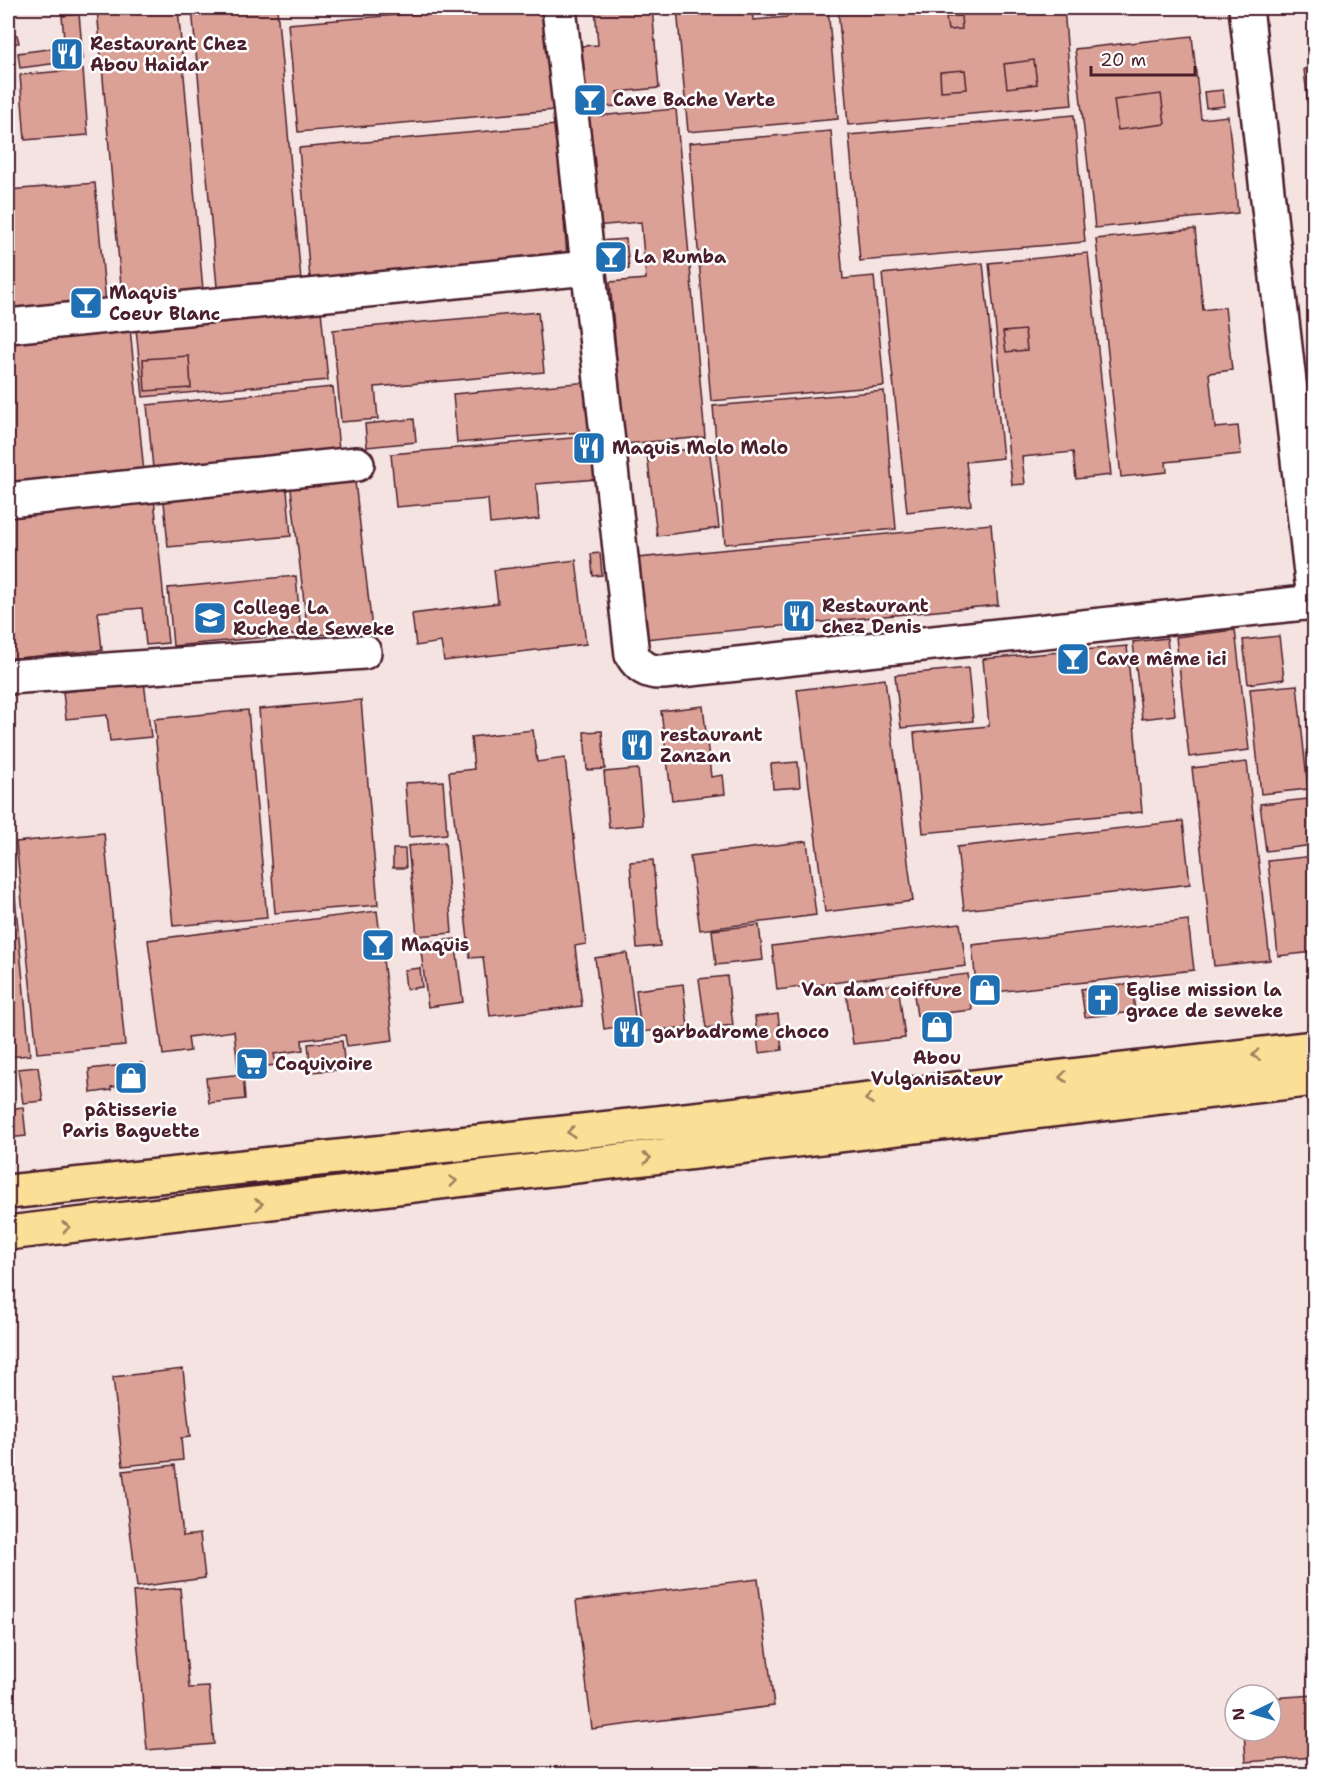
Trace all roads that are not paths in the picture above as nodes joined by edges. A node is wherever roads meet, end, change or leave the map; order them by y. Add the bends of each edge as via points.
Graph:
1 (559, 8) edge
2 (1246, 8) edge
3 (587, 268) junction
4 (8, 326) edge
5 (357, 464) dead end
6 (8, 500) edge
7 (1314, 600) edge
8 (364, 652) dead end
9 (8, 677) edge
10 (1314, 1048) edge
11 (1314, 1079) edge
12 (8, 1192) edge
13 (8, 1233) edge

1 - 3 street
2 - 7 street
3 - 4 street
3 - 7 street via 632,655 643,668 663,672
5 - 6 street
8 - 9 street
10 -> 12 main road
13 -> 11 main road

